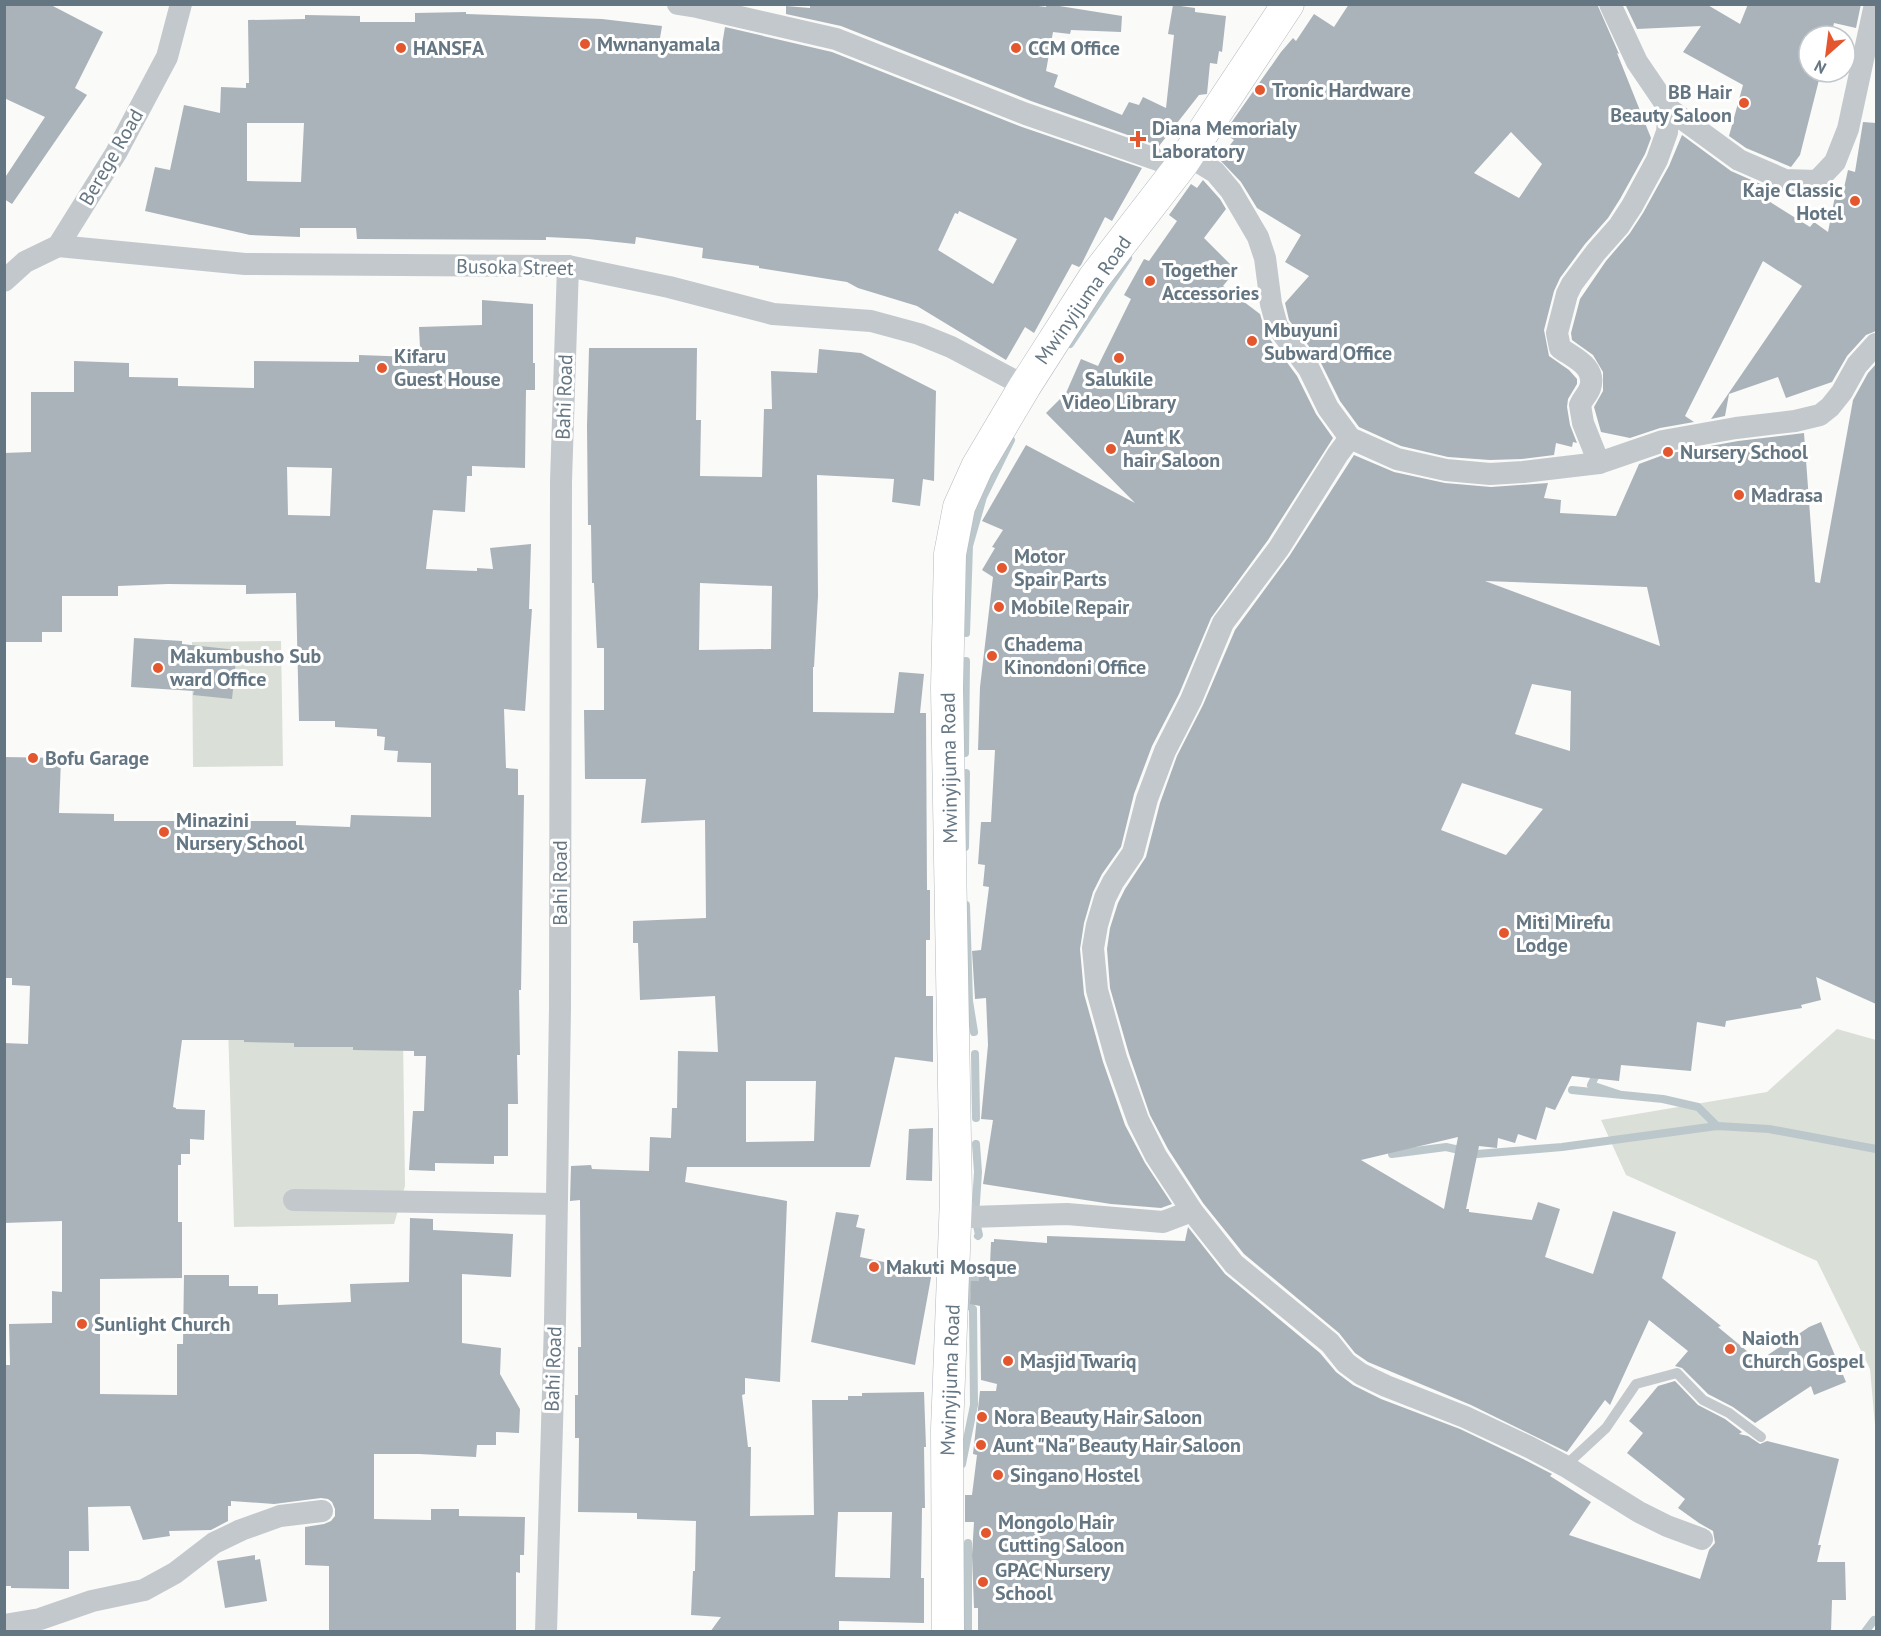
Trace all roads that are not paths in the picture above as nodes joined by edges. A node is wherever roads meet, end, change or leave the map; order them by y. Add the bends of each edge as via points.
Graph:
1 (181, 4) edge
2 (678, 4) edge
3 (1288, 4) edge
4 (1610, 4) edge
5 (1875, 4) edge
6 (1669, 110) junction
7 (1182, 164) junction
8 (58, 246) junction
9 (568, 266) junction
10 (4, 281) edge
11 (1876, 344) edge
12 (1024, 386) junction
13 (1350, 438) junction
14 (1599, 463) junction
15 (956, 1198) junction
16 (294, 1200) dead end
17 (556, 1204) junction
18 (1192, 1211) junction
19 (1761, 1437) dead end
20 (1565, 1466) junction
21 (322, 1512) dead end
22 (1702, 1539) dead end
23 (4, 1625) edge
24 (546, 1632) edge
25 (948, 1632) edge

1 - 8 street, Berege Road via 167,57 116,153
2 - 7 street via 836,39 1026,114 1154,159
3 - 7 street, Mwinyijuma Road
4 - 6 street via 1637,62
5 - 6 street via 1848,129 1835,162 1817,181 1785,180 1739,160
6 - 14 street via 1667,132 1657,160 1619,226 1572,284 1558,328 1560,348 1582,362 1591,376 1589,391 1580,405
7 - 12 street, Mwinyijuma Road via 1094,278
7 - 13 street via 1197,161 1215,172 1231,191 1258,237 1277,326 1309,369 1328,408
8 - 9 street, Busoka Street via 245,264
8 - 10 street via 25,262
9 - 12 street, Busoka Street via 669,286 773,314 871,321 951,347
9 - 17 street, Bahi Road via 561,481
11 - 14 street via 1857,365 1842,392 1820,415 1664,441
12 - 15 street, Mwinyijuma Road via 976,467 958,507 950,554 947,688
13 - 14 street via 1397,459 1446,470 1490,474
13 - 18 street via 1279,548 1223,623 1165,751 1133,853 1113,882 1096,925 1097,990 1116,1058 1138,1120
15 - 18 street via 970,1218 1067,1214 1163,1222
15 - 25 street, Mwinyijuma Road via 947,1429
16 - 17 street
17 - 24 street, Bahi Road
18 - 20 street via 1234,1264 1330,1343 1361,1374 1465,1417
19 - 20 lane via 1730,1413 1703,1400 1677,1373 1636,1384 1606,1428
20 - 22 street via 1639,1512
21 - 23 street via 280,1516 241,1530 214,1543 176,1573 144,1590

